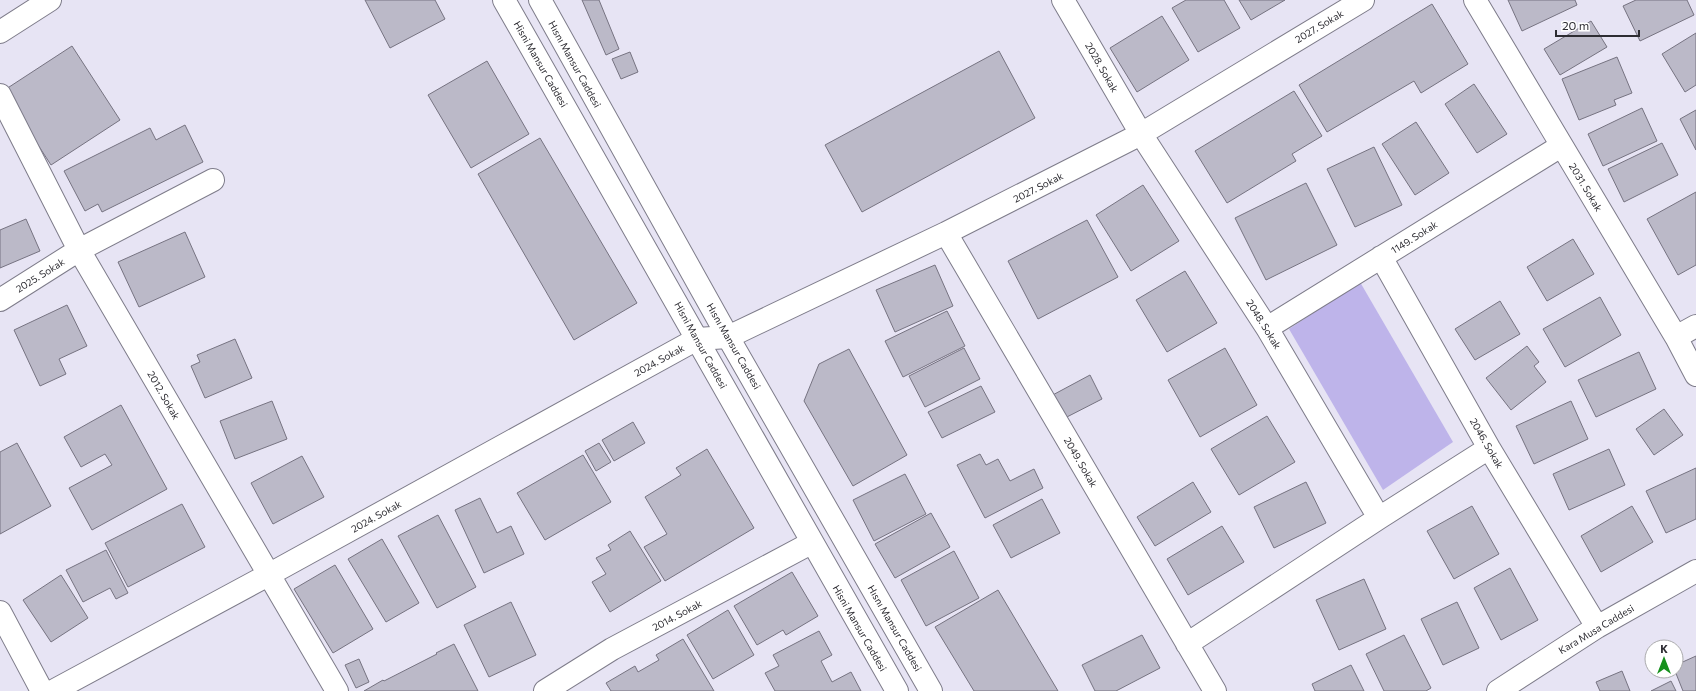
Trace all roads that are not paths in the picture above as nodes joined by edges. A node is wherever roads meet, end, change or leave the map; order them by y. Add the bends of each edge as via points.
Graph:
1 (50, 0) edge
2 (504, 0) edge
3 (540, 0) edge
4 (1063, 0) edge
5 (1363, 0) edge
6 (1474, 0) edge
7 (0, 32) edge
8 (0, 95) edge
9 (1141, 134) junction
10 (1561, 146) junction
11 (213, 180) dead end
12 (946, 233) junction
13 (79, 250) junction
14 (1381, 257) junction
15 (0, 300) edge
16 (1696, 326) edge
17 (1267, 328) junction
18 (728, 337) junction
19 (1676, 337) junction
20 (697, 339) junction
21 (1696, 375) edge
22 (1489, 448) junction
23 (1379, 518) junction
24 (811, 543) junction
25 (1696, 571) edge
26 (270, 574) junction
27 (0, 612) edge
28 (1597, 627) junction
29 (1187, 644) junction
30 (42, 691) edge
31 (53, 691) edge
32 (337, 691) edge
33 (545, 691) edge
34 (897, 691) edge
35 (931, 691) edge
36 (1215, 691) edge
37 (1498, 691) edge

1 - 7 street
2 - 20 street, Hisni Mansur Caddesi
3 - 18 street, Hısnı Mansur Caddesi
4 - 9 street, 2028. Sokak
5 - 9 street, 2027. Sokak
6 - 10 street, 2031. Sokak
8 - 13 street, 2012. Sokak
9 - 12 street, 2027. Sokak
9 - 17 street, 2048. Sokak
10 - 14 street, 1149. Sokak
10 - 19 street, 2031. Sokak
11 - 13 street, 2025. Sokak
12 - 18 street, 2027. Sokak
12 - 29 street, 2049. Sokak
13 - 15 street, 2025. Sokak
13 - 26 street, 2012. Sokak
14 - 17 street, 1149. Sokak
14 - 22 street, 2046. Sokak
16 - 19 street
17 - 23 street, 2048. Sokak
18 - 20 street, 2027. Sokak
18 - 35 street, Hısnı Mansur Caddesi
19 - 21 street, 2031. Sokak
20 - 24 street, Hisni Mansur Caddesi
20 - 26 street, 2024. Sokak
22 - 23 street
22 - 28 street, 2046. Sokak
23 - 29 street
24 - 33 street, 2014. Sokak via 612,649
24 - 34 street, Hisni Mansur Caddesi
25 - 28 street, Kara Musa Caddesi
26 - 31 street, 2024. Sokak
26 - 32 street, 2012. Sokak
27 - 30 street
28 - 37 street, Kara Musa Caddesi
29 - 36 street, 2049. Sokak

